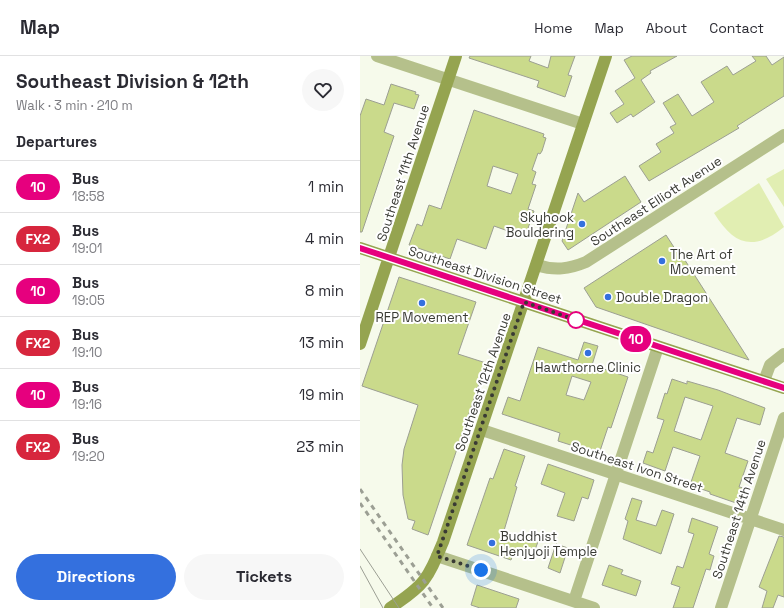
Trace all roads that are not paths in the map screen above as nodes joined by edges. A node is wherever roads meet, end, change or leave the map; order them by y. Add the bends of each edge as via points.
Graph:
1 (377, 56) edge
2 (456, 56) edge
3 (606, 56) edge
4 (448, 79) junction
5 (583, 124) junction
6 (784, 136) edge
7 (360, 248) edge
8 (390, 258) junction
9 (537, 266) junction
10 (524, 302) junction
11 (360, 344) edge
12 (658, 347) junction
13 (784, 354) edge
14 (764, 381) junction
15 (784, 388) edge
16 (784, 418) edge
17 (482, 430) junction
18 (616, 475) junction
19 (750, 519) junction
20 (784, 530) edge
21 (437, 556) junction
22 (574, 601) junction
23 (390, 608) edge
24 (594, 608) edge
25 (721, 608) edge

1 - 4 street
2 - 4 main road, Southeast 11th Avenue
3 - 5 main road, Southeast 12th Avenue
4 - 5 street
4 - 8 main road, Southeast 11th Avenue
5 - 9 main road, Southeast 12th Avenue
6 - 9 street, Southeast Elliott Avenue via 586,262 561,269
7 - 8 main road, Southeast Division Street
8 - 10 main road, Southeast Division Street
8 - 11 main road, Southeast 11th Avenue
9 - 10 main road, Southeast 12th Avenue
10 - 12 main road, Southeast Division Street
10 - 17 main road, Southeast 12th Avenue
12 - 14 main road, Southeast Division Street
12 - 18 street
13 - 14 street via 770,365
14 - 15 main road, Southeast Division Street
16 - 19 street, Southeast 14th Avenue
17 - 18 street, Southeast Ivon Street
17 - 21 main road, Southeast 12th Avenue
18 - 19 street, Southeast Ivon Street
18 - 22 street
19 - 20 street, Southeast Ivon Street
19 - 25 street, Southeast 14th Avenue
21 - 22 street
21 - 23 main road, Southeast 12th Avenue via 424,582
22 - 24 street

